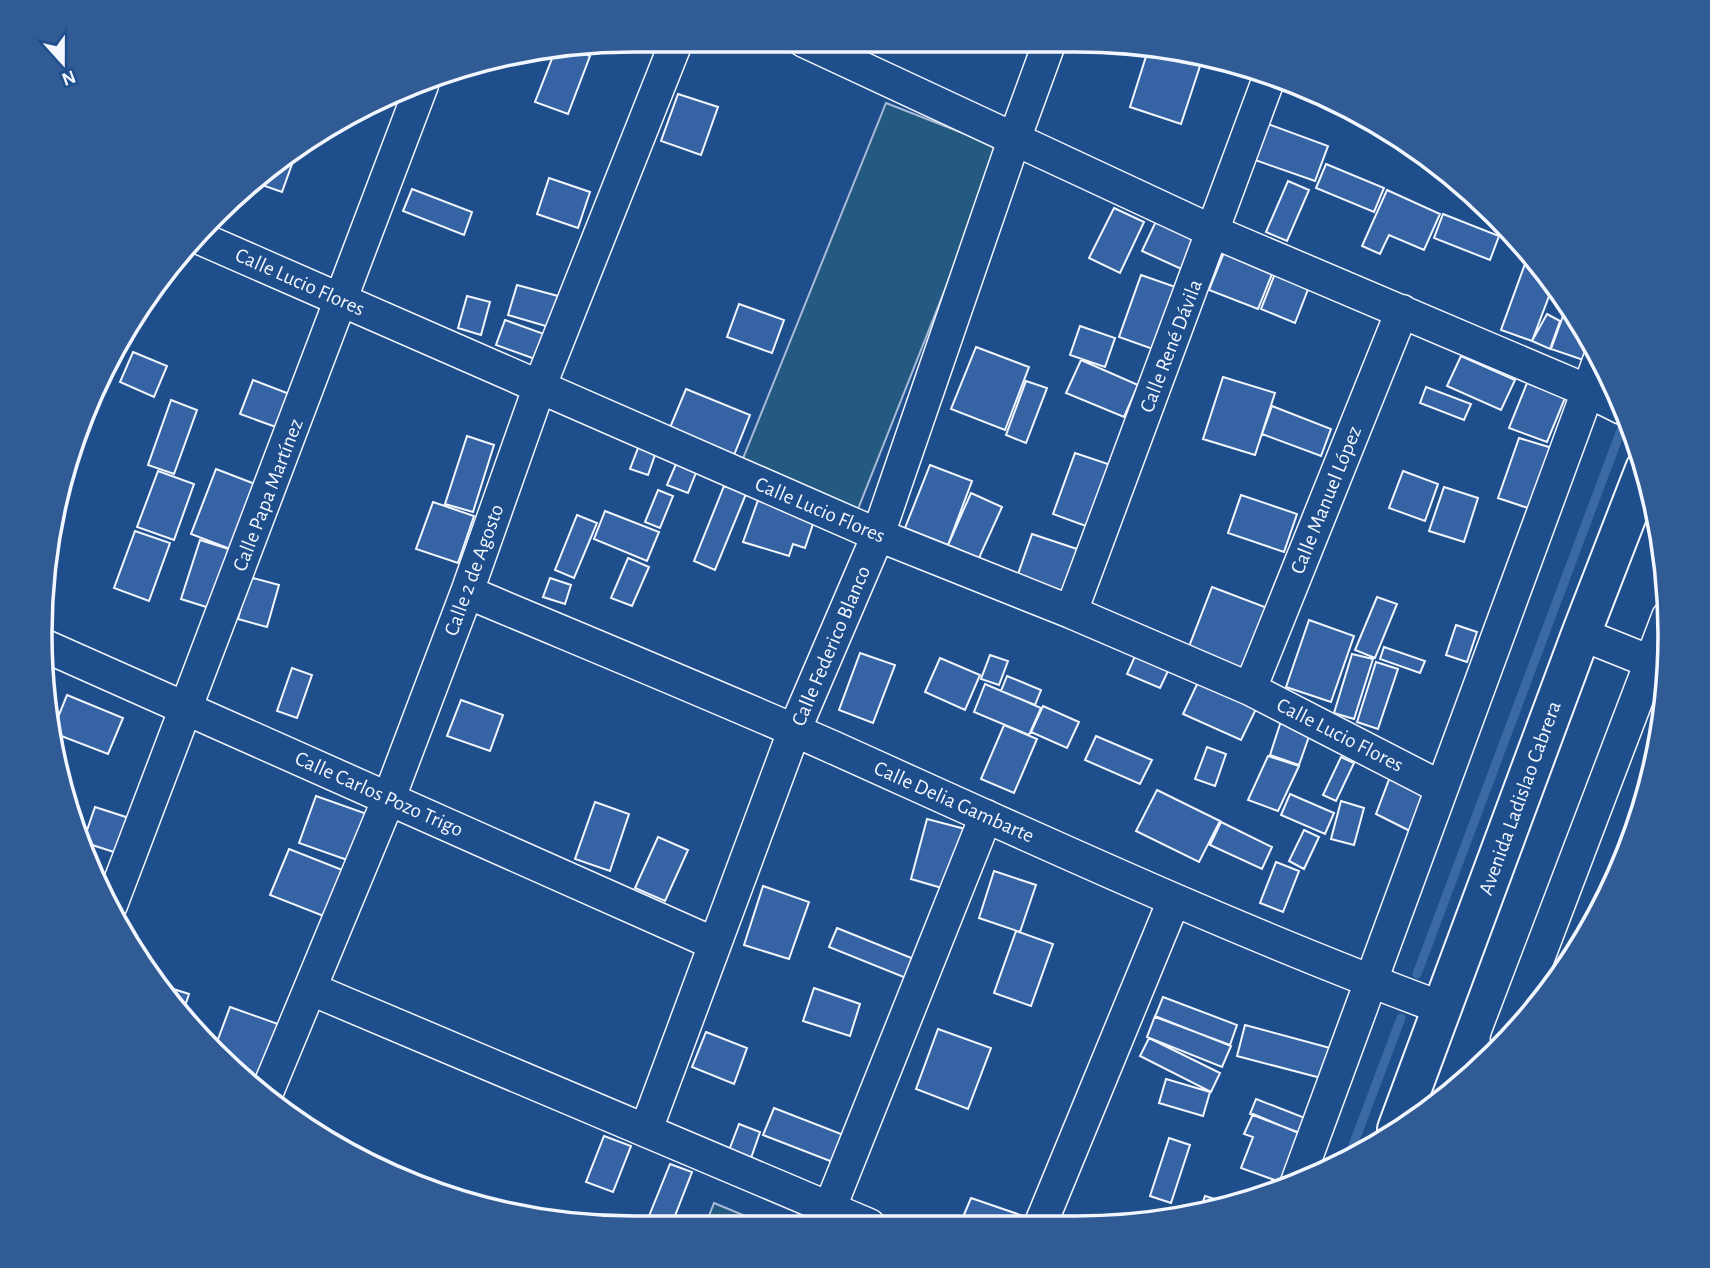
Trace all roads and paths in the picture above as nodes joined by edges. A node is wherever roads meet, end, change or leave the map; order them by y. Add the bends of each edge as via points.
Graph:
1 (672, 52) edge
2 (828, 52) edge
3 (1046, 52) edge
4 (1267, 84) edge
5 (419, 94) edge
6 (1015, 137) junction
7 (1214, 232) junction
8 (206, 241) edge
9 (342, 301) junction
10 (1402, 311) junction
11 (1595, 372) edge
12 (539, 388) junction
13 (1588, 391) junction
14 (1608, 401) edge
15 (1639, 486) edge
16 (878, 535) junction
17 (467, 592) junction
18 (1070, 612) junction
19 (1581, 634) junction
20 (53, 649) edge
21 (1656, 664) edge
22 (1656, 670) edge
23 (1250, 689) junction
24 (187, 708) junction
25 (794, 731) junction
26 (1442, 788) junction
27 (388, 798) junction
28 (986, 816) junction
29 (115, 896) edge
30 (1174, 900) junction
31 (715, 944) junction
32 (1371, 982) junction
33 (311, 989) junction
34 (1442, 1008) junction
35 (1519, 1009) edge
36 (270, 1086) edge
37 (1402, 1115) edge
38 (646, 1130) junction
39 (1302, 1170) edge
40 (826, 1216) edge
41 (1044, 1216) edge

1 - 12 street, Calle 2 de Agosto
2 - 6 street
3 - 6 street, Calle Federico Blanco
4 - 7 street, Calle René Dávila
5 - 9 street, Calle Papa Martínez
6 - 7 street
6 - 16 street, Calle Federico Blanco
7 - 10 street
7 - 18 street, Calle René Dávila
8 - 9 street, Calle Lucio Flores
9 - 12 street, Calle Lucio Flores
9 - 24 street, Calle Papa Martínez
10 - 13 street
10 - 23 street, Calle Manuel López
11 - 13 street
12 - 16 street, Calle Lucio Flores
12 - 17 street, Calle 2 de Agosto
13 - 14 street
13 - 26 street
15 - 19 highway, Avenida Ladislao Cabrera
16 - 18 street, Calle Lucio Flores
16 - 25 street, Calle Federico Blanco
17 - 25 street, Calle Delia Gambarte
17 - 27 street, Calle 2 de Agosto
18 - 23 street, Calle Lucio Flores
19 - 21 street
19 - 34 highway, Avenida Ladislao Cabrera
20 - 24 street, Calle Carlos Pozo Trigo
22 - 35 street
23 - 26 street, Calle Lucio Flores
24 - 27 street, Calle Carlos Pozo Trigo
24 - 29 street, Calle Papa Martínez
25 - 28 street, Calle Delia Gambarte
25 - 31 street, Calle Federico Blanco
26 - 32 street
27 - 31 street, Calle Carlos Pozo Trigo
27 - 33 street, Calle 2 de Agosto
28 - 30 street, Calle Delia Gambarte
28 - 40 street
30 - 32 street, Calle Delia Gambarte
30 - 41 street
31 - 38 street, Calle Federico Blanco
32 - 34 street, Calle Delia Gambarte
32 - 39 street
33 - 36 street, Calle 2 de Agosto
33 - 38 street
34 - 37 highway, Avenida Ladislao Cabrera
38 - 40 street

